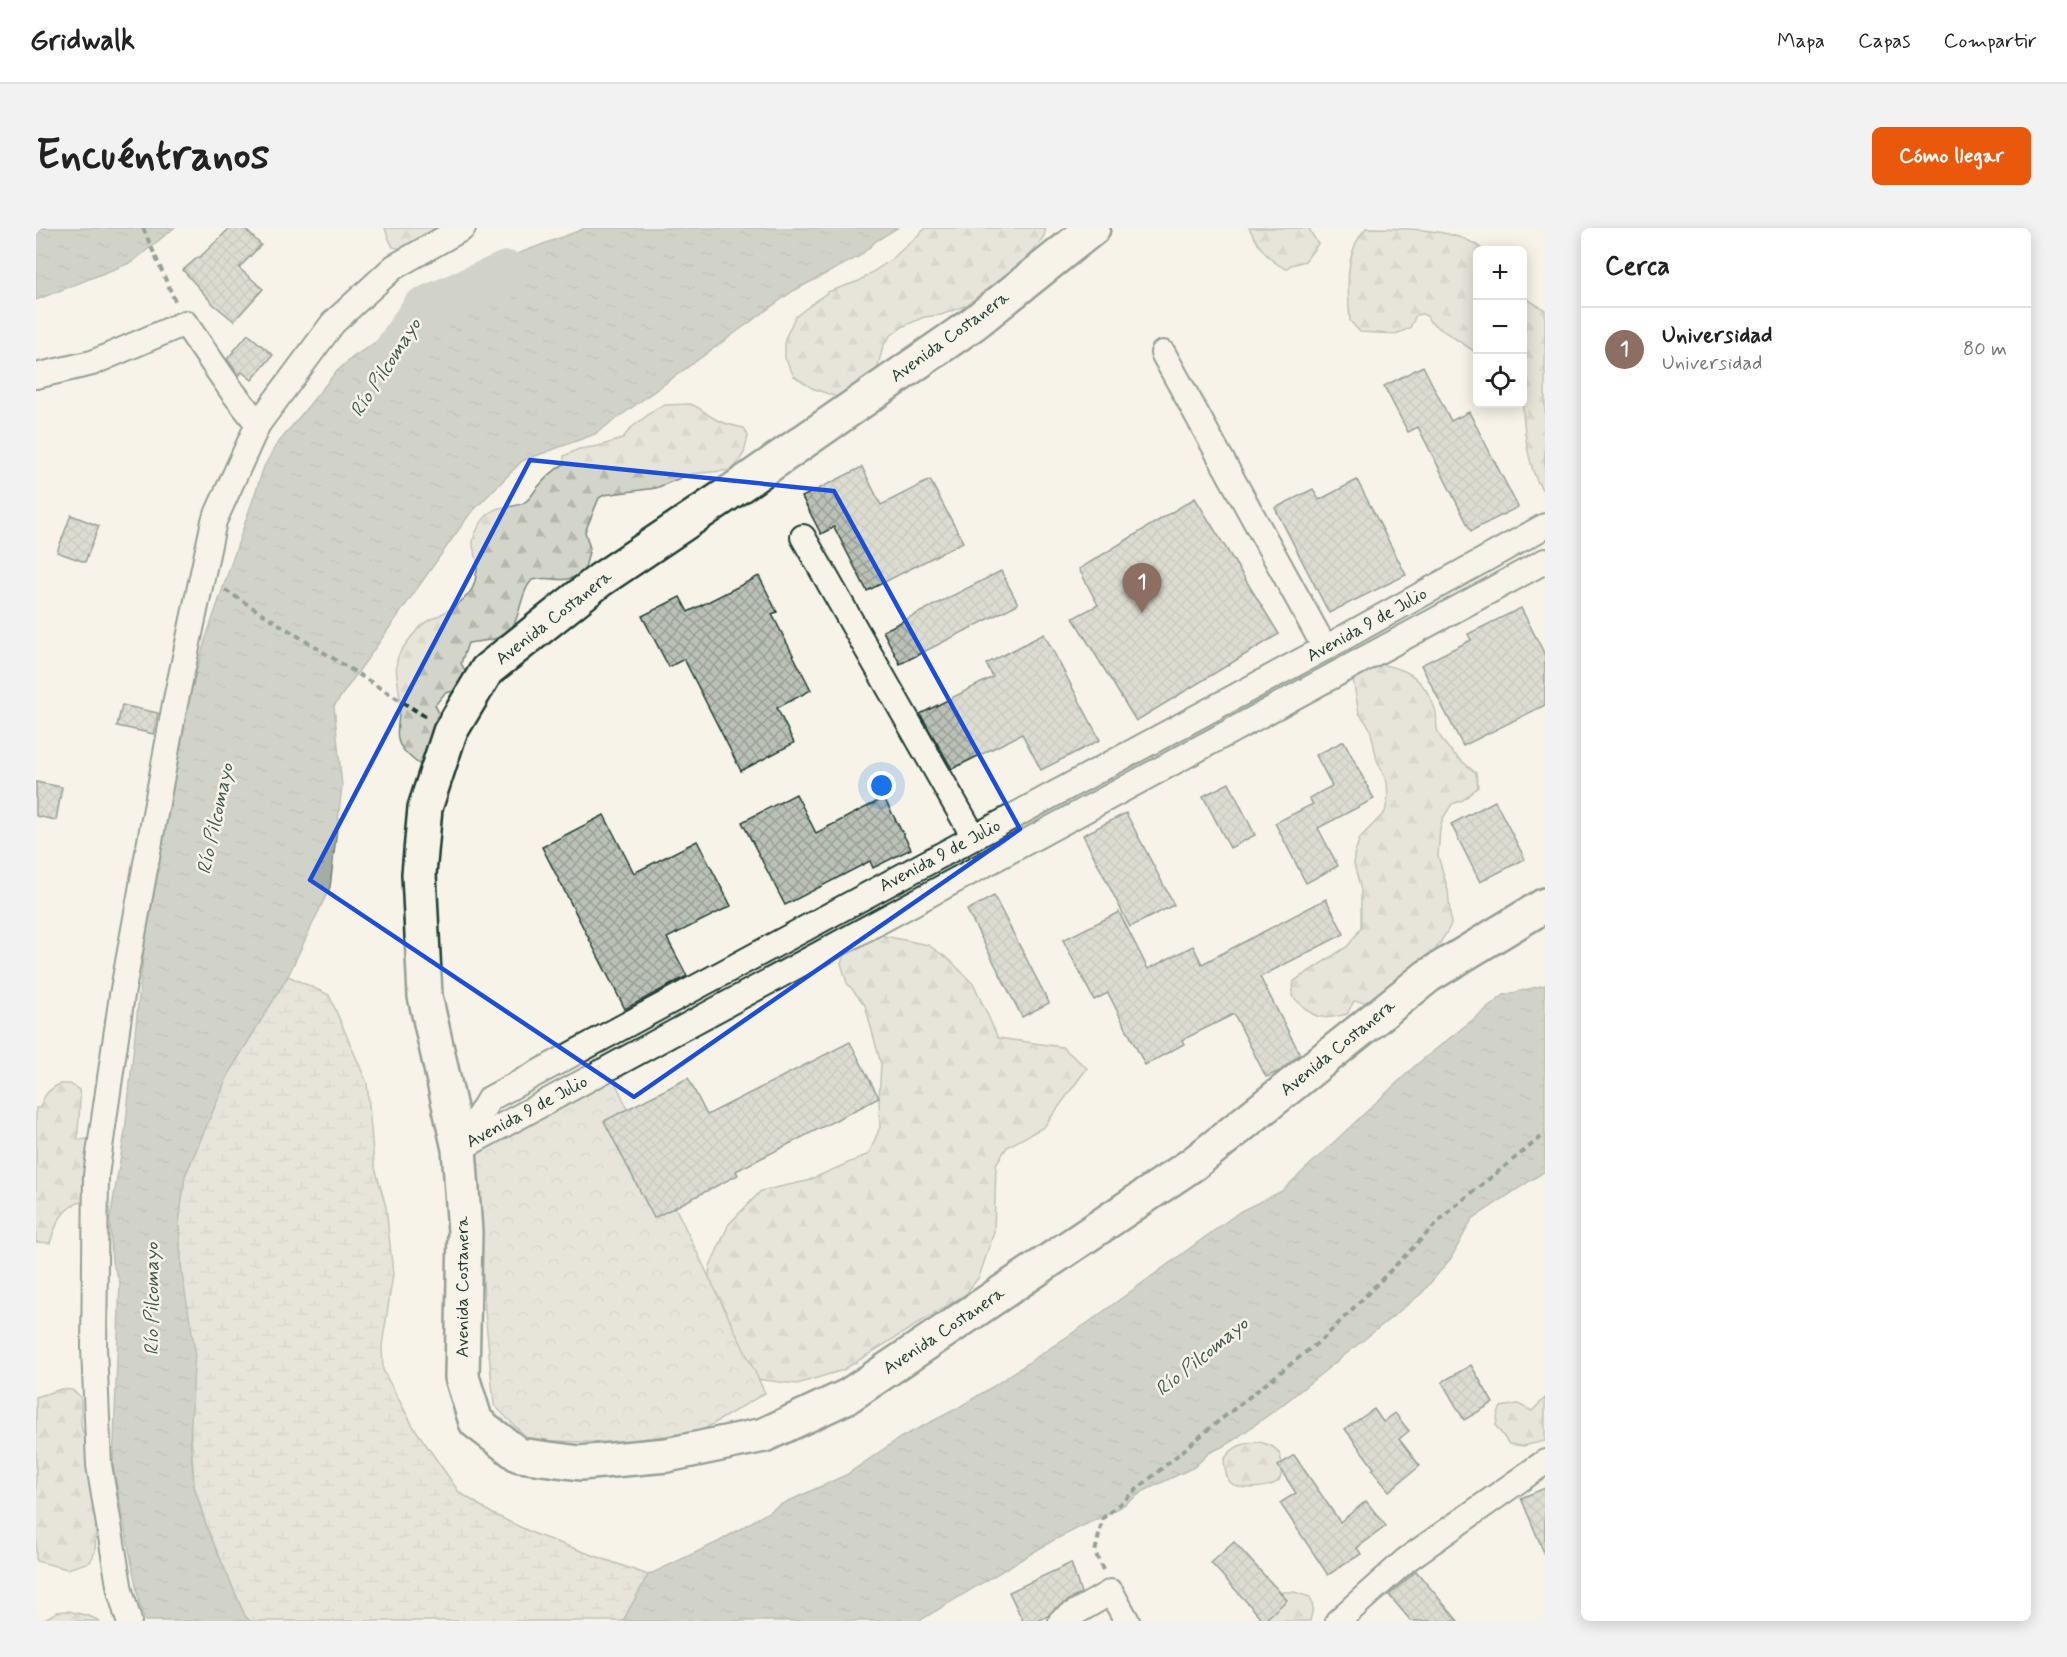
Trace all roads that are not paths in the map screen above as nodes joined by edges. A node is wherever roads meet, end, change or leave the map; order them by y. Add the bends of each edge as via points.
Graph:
1 (463, 228) edge
2 (1093, 228) edge
3 (1163, 353) dead end
4 (36, 376) edge
5 (258, 424) junction
6 (1545, 526) edge
7 (803, 537) dead end
8 (1545, 561) edge
9 (1325, 648) junction
10 (1156, 739) junction
11 (1170, 765) junction
12 (974, 837) junction
13 (1545, 905) edge
14 (459, 1149) junction
15 (1545, 1462) edge
16 (129, 1621) edge
17 (1061, 1621) edge
18 (1127, 1621) edge
19 (1338, 1621) edge

1 - 5 street via 394,267 333,323
2 - 14 street, Avenida Costanera via 973,324 600,580 487,670 450,732 424,808 419,874 425,996
3 - 9 street
4 - 5 street via 92,363 185,323
5 - 16 street via 214,521 202,576 122,995 96,1175 94,1348 99,1465 120,1591
6 - 9 street, Avenida 9 de Julio
7 - 12 street
8 - 11 street, Avenida 9 de Julio
9 - 10 street, Avenida 9 de Julio
10 - 11 street
10 - 12 street, Avenida 9 de Julio
11 - 14 street, Avenida 9 de Julio
12 - 14 street, Avenida 9 de Julio via 489,1099
13 - 14 street, Avenida Costanera via 1428,976 1173,1177 848,1396 764,1435 667,1455 580,1463 519,1455 476,1422 462,1377 465,1232
15 - 19 street via 1406,1560
17 - 18 street via 1111,1592

